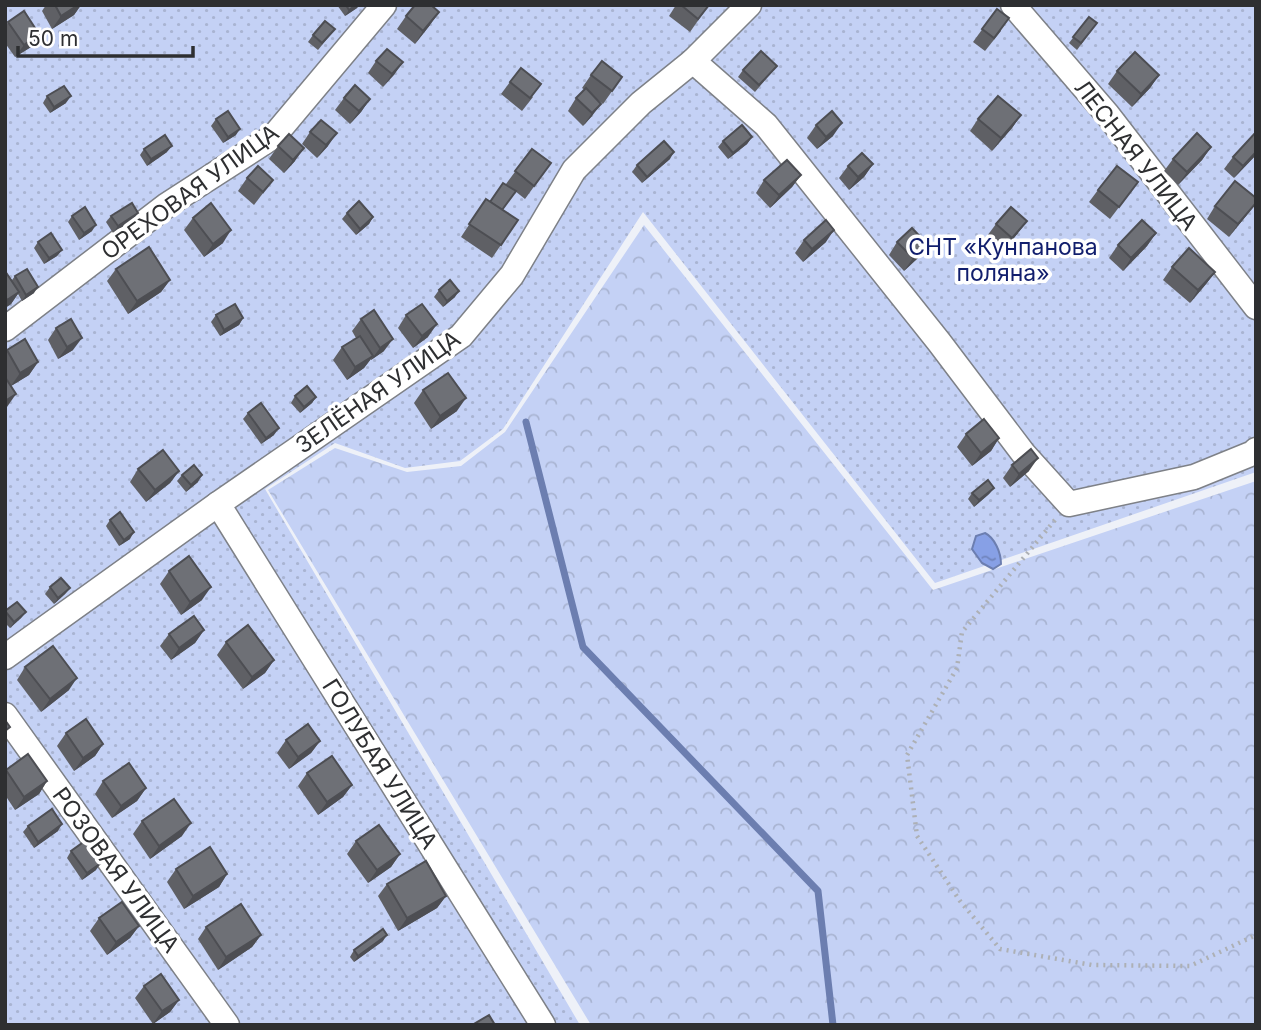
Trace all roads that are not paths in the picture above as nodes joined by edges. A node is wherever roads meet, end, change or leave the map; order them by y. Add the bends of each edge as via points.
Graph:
1 (384, 5) edge
2 (749, 5) edge
3 (1013, 5) edge
4 (693, 61) junction
5 (1256, 307) edge
6 (5, 329) edge
7 (1256, 450) edge
8 (218, 504) junction
9 (5, 657) edge
10 (5, 715) edge
11 (227, 1025) edge
12 (543, 1025) edge

1 - 6 street, ОРЕХОВАЯ УЛИЦА via 274,136 167,205
2 - 4 street, ЗЕЛЁНАЯ УЛИЦА
3 - 5 street, ЛЕСНАЯ УЛИЦА via 1107,114
4 - 7 street via 766,125 1023,453 1069,503 1194,477
4 - 8 street, ЗЕЛЁНАЯ УЛИЦА via 641,103 574,170 512,275 461,336
8 - 9 street, ЗЕЛЁНАЯ УЛИЦА
8 - 12 street, ГОЛУБАЯ УЛИЦА
10 - 11 street, РОЗОВАЯ УЛИЦА

